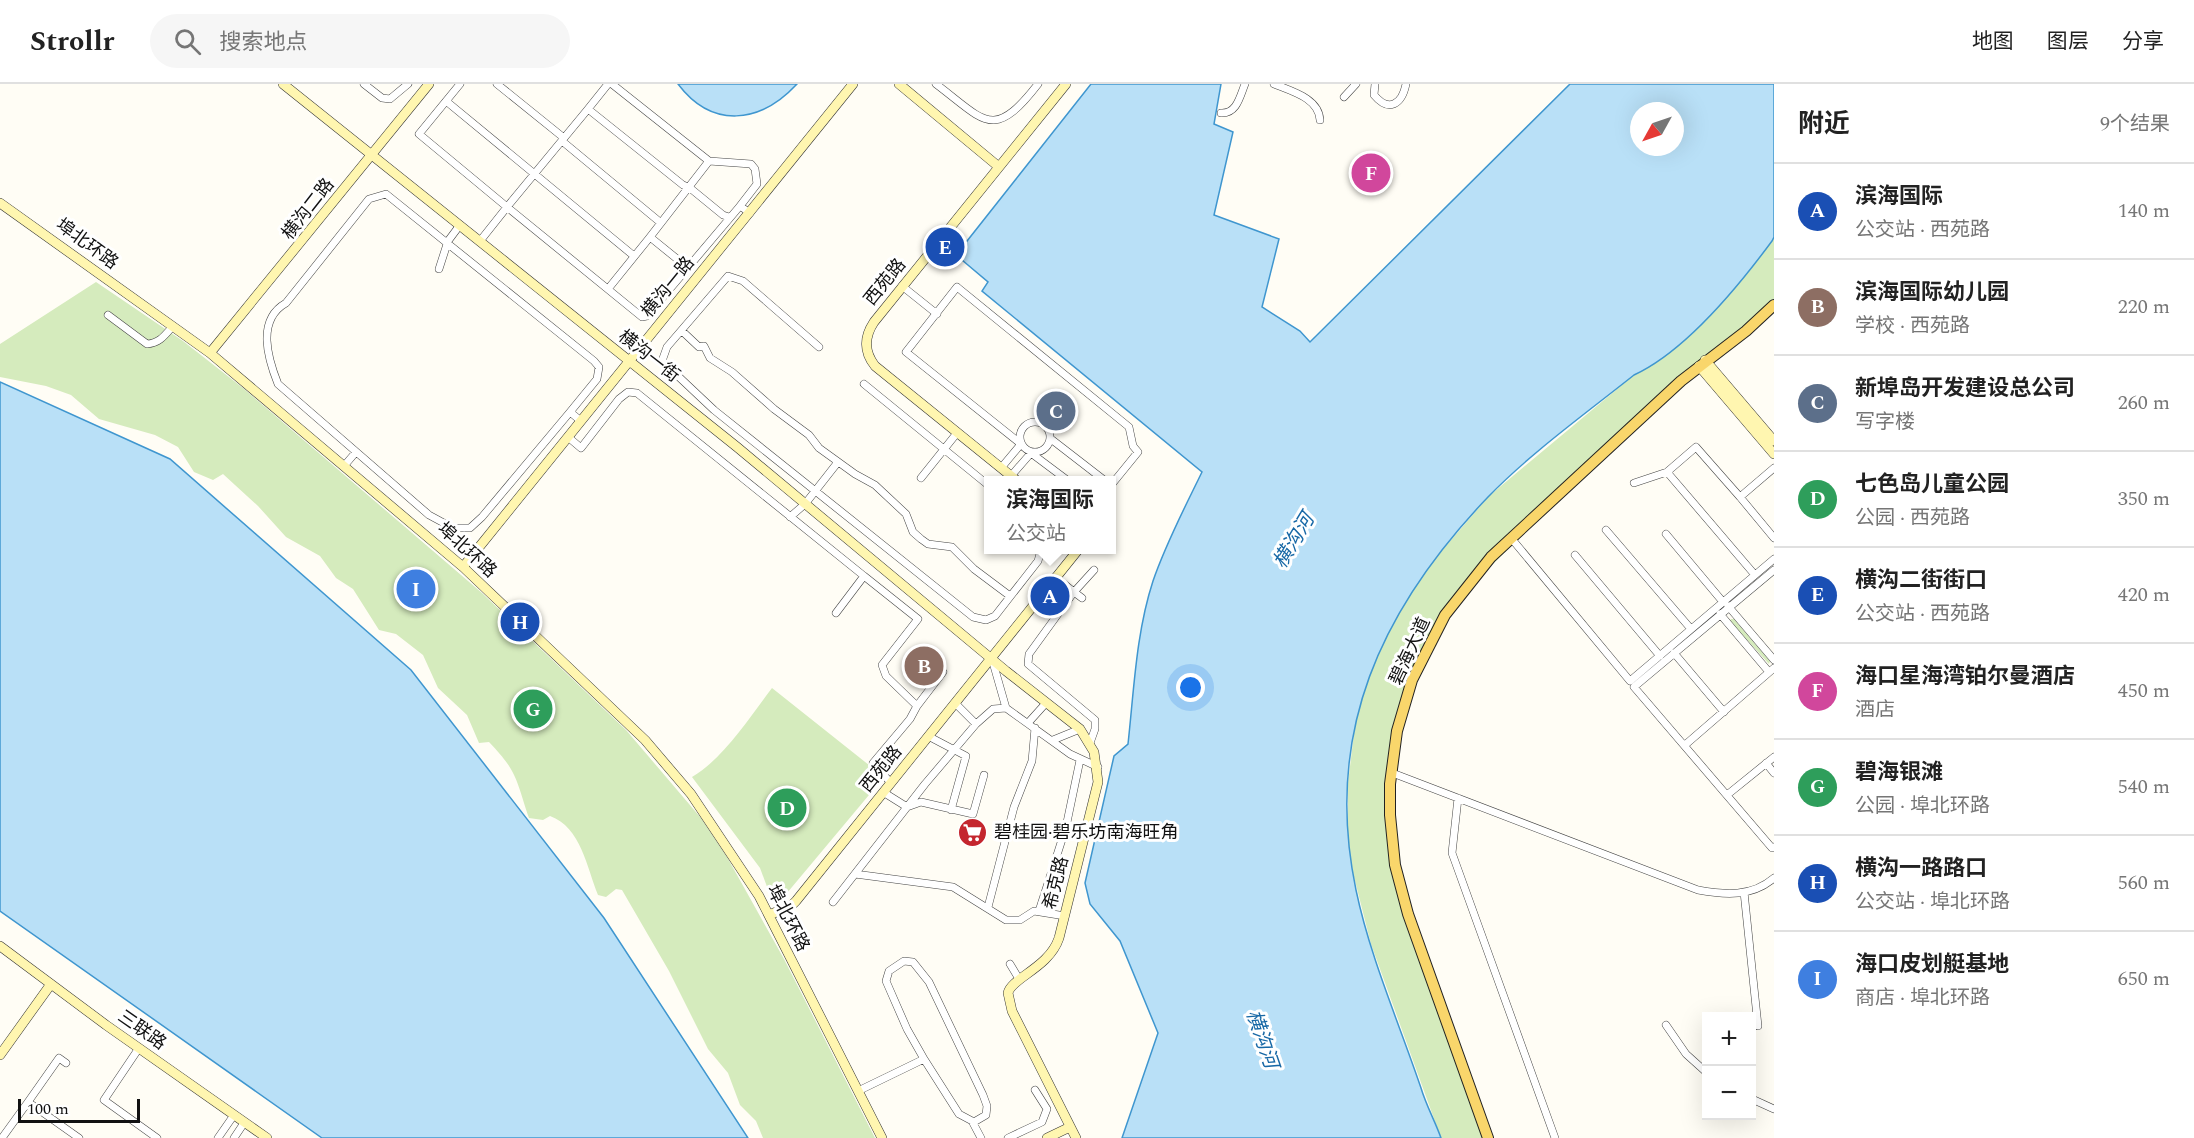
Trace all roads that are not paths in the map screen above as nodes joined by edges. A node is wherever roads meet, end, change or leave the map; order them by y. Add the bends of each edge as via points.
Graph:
1 (283, 84) edge
2 (364, 84) edge
3 (408, 84) edge
4 (429, 84) edge
5 (460, 84) edge
6 (497, 84) edge
7 (610, 84) edge
8 (853, 84) edge
9 (899, 84) edge
10 (936, 84) edge
11 (1038, 84) edge
12 (1066, 84) edge
13 (1245, 84) edge
14 (1274, 84) edge
15 (1356, 84) edge
16 (1375, 84) edge
17 (1407, 84) edge
18 (1344, 98) dead end
19 (446, 101) junction
20 (588, 109) junction
21 (1221, 113) dead end
22 (1320, 120) dead end
23 (563, 140) junction
24 (373, 155) junction
25 (710, 161) junction
26 (999, 166) junction
27 (534, 174) junction
28 (690, 188) junction
29 (0, 203) edge
30 (740, 206) junction
31 (507, 207) junction
32 (750, 213) junction
33 (729, 217) junction
34 (661, 223) junction
35 (460, 225) junction
36 (650, 237) junction
37 (448, 241) junction
38 (480, 241) junction
39 (634, 256) junction
40 (687, 267) junction
41 (438, 269) dead end
42 (902, 286) junction
43 (608, 289) junction
44 (1774, 305) edge
45 (937, 314) junction
46 (1774, 314) edge
47 (108, 315) dead end
48 (173, 326) junction
49 (682, 331) junction
50 (819, 346) dead end
51 (210, 353) junction
52 (629, 361) junction
53 (1704, 366) junction
54 (864, 384) dead end
55 (570, 412) junction
56 (581, 421) junction
57 (957, 434) junction
58 (568, 437) junction
59 (1771, 438) edge
60 (1051, 439) junction
61 (1021, 444) junction
62 (944, 449) junction
63 (356, 452) junction
64 (1031, 453) junction
65 (1774, 454) edge
66 (838, 462) junction
67 (344, 466) junction
68 (1001, 468) junction
69 (1774, 468) edge
70 (1667, 472) junction
71 (1011, 476) edge
72 (1014, 476) edge
73 (1062, 476) edge
74 (1099, 476) edge
75 (921, 478) dead end
76 (1116, 479) edge
77 (984, 482) edge
78 (1634, 483) dead end
79 (816, 491) junction
80 (1740, 497) junction
81 (805, 504) junction
82 (790, 517) junction
83 (1606, 530) dead end
84 (1666, 534) dead end
85 (1774, 538) edge
86 (1512, 540) junction
87 (1040, 554) edge
88 (1074, 554) edge
89 (1575, 555) dead end
90 (1774, 559) edge
91 (463, 567) junction
92 (1094, 570) dead end
93 (1774, 570) edge
94 (1755, 575) junction
95 (864, 576) junction
96 (1056, 577) junction
97 (1074, 592) junction
98 (1010, 596) junction
99 (1082, 598) dead end
100 (1726, 604) junction
101 (836, 613) dead end
102 (1720, 614) junction
103 (1691, 629) junction
104 (1674, 653) junction
105 (1660, 656) junction
106 (991, 658) junction
107 (1774, 660) edge
108 (1772, 670) edge
109 (943, 672) dead end
110 (1632, 684) junction
111 (955, 703) junction
112 (1046, 703) junction
113 (917, 706) junction
114 (1006, 708) junction
115 (1724, 712) junction
116 (976, 724) junction
117 (1031, 726) junction
118 (1080, 729) junction
119 (928, 736) junction
120 (1053, 740) junction
121 (1090, 743) junction
122 (1684, 745) junction
123 (955, 749) junction
124 (1774, 757) edge
125 (1080, 760) junction
126 (1766, 763) junction
127 (1098, 767) junction
128 (1774, 772) edge
129 (984, 774) dead end
130 (1395, 774) junction
131 (891, 783) junction
132 (883, 792) junction
133 (1727, 795) junction
134 (1458, 798) junction
135 (907, 807) junction
136 (951, 810) junction
137 (1066, 827) junction
138 (1087, 829) junction
139 (1774, 847) edge
140 (855, 873) junction
141 (1774, 878) edge
142 (1744, 892) junction
143 (833, 902) dead end
144 (988, 907) junction
145 (1040, 911) junction
146 (769, 915) junction
147 (1065, 916) junction
148 (0, 946) edge
149 (1010, 964) dead end
150 (1019, 979) junction
151 (51, 984) junction
152 (1666, 1025) dead end
153 (1758, 1026) dead end
154 (139, 1048) junction
155 (0, 1055) edge
156 (924, 1059) junction
157 (66, 1063) dead end
158 (1702, 1068) edge
159 (1035, 1090) dead end
160 (858, 1091) junction
161 (1756, 1101) edge
162 (28, 1102) junction
163 (1774, 1109) edge
164 (234, 1115) junction
165 (972, 1121) junction
166 (244, 1123) junction
167 (1070, 1127) junction
168 (2, 1138) edge
169 (79, 1138) edge
170 (157, 1138) edge
171 (218, 1138) edge
172 (234, 1138) edge
173 (267, 1138) edge
174 (882, 1138) edge
175 (981, 1138) edge
176 (1008, 1138) edge
177 (1047, 1138) edge
178 (1076, 1138) edge
179 (1488, 1138) edge
180 (1493, 1138) edge
181 (1555, 1138) edge

1 - 24 main road, 横沟一街
2 - 3 street via 382,98 390,99
4 - 24 main road, 横沟二路
5 - 19 street
6 - 23 street
7 - 20 street
7 - 25 street
8 - 32 main road, 横沟一路
9 - 26 main road
10 - 11 street via 990,122 1013,113
12 - 26 main road, 西苑路
13 - 21 street via 1234,110
14 - 22 street via 1316,106
15 - 18 street
16 - 17 street via 1374,95 1389,106 1399,101
19 - 27 street
19 - 31 street via 419,135
20 - 23 street
20 - 28 street
23 - 27 street
23 - 34 street
24 - 35 main road, 横沟一街
24 - 51 main road, 横沟二路
25 - 28 street
25 - 30 street via 751,164 755,169 757,184
26 - 42 main road, 西苑路
27 - 31 street
27 - 39 street
28 - 33 street
28 - 34 street
29 - 48 main road, 埠北环路
30 - 32 street
30 - 33 street
31 - 38 street
31 - 43 street
32 - 52 main road, 横沟一路
33 - 40 street
34 - 36 street
35 - 37 street
35 - 38 main road, 横沟一街
36 - 39 street
36 - 40 street
37 - 41 street
37 - 55 street via 599,367 597,378
37 - 63 street via 392,197 374,196 278,308 267,328 270,362 278,384
38 - 52 main road, 横沟一街
39 - 43 street
40 - 43 street via 647,316 642,317
42 - 45 street
42 - 57 main road, 西苑路 via 869,330 866,342 870,359
44 - 53 main road, 碧海大道
45 - 61 street via 906,352
45 - 76 street via 957,287 1129,427 1138,452
46 - 53 main road, 碧海大道
47 - 48 street via 147,344 163,338
48 - 51 main road, 埠北环路
49 - 50 street via 722,280 735,276
49 - 66 street
49 - 79 street via 663,355 666,367
51 - 67 main road, 埠北环路
52 - 56 main road, 横沟一路
52 - 81 main road, 横沟一街
53 - 59 main road
53 - 86 main road, 碧海大道
54 - 62 street
55 - 56 street
55 - 63 street via 509,489 470,528 453,528 429,515
56 - 58 main road, 横沟一路
57 - 62 street
57 - 68 main road, 西苑路
58 - 82 street via 581,448 619,399 628,392 637,393
58 - 91 main road, 横沟一路
59 - 65 main road
60 - 61 street via 1043,424 1033,420 1021,431
60 - 64 street via 1042,450
60 - 74 street
61 - 64 street
61 - 68 street
62 - 75 street
62 - 77 street
63 - 67 street
64 - 72 street
64 - 73 street
66 - 79 street
66 - 98 street via 875,485 899,507 921,539 952,548
67 - 91 main road, 埠北环路
68 - 71 main road, 西苑路
69 - 80 street
70 - 78 street
70 - 80 street via 1696,447
70 - 94 street
79 - 81 street
79 - 98 street via 973,617 986,620 995,616
80 - 85 street
81 - 82 street
81 - 106 main road, 横沟一街
82 - 95 street
83 - 103 street
84 - 100 street
86 - 110 street
86 - 130 main road, 碧海大道 via 1456,604 1428,653 1408,704
86 - 179 main road, 碧海大道 via 1485,563 1460,593 1420,661 1397,731 1390,797 1392,847 1403,898
87 - 98 street
88 - 96 main road, 西苑路
89 - 105 street
90 - 94 street
91 - 146 main road, 埠北环路 via 645,740 702,809
92 - 97 street
93 - 100 street
94 - 100 street
95 - 101 street
95 - 113 street via 918,619 882,665 886,676
96 - 97 street
96 - 106 main road, 西苑路
97 - 99 street
97 - 121 street via 1029,654 1028,664 1095,720
100 - 102 street
100 - 103 street
100 - 107 street
102 - 104 street
102 - 108 street
103 - 105 street
104 - 110 street
104 - 115 street
105 - 110 street
106 - 111 main road, 西苑路
106 - 112 main road, 希克路
106 - 114 street
108 - 115 street
109 - 113 street
110 - 122 street
111 - 116 street
111 - 119 main road, 西苑路
112 - 117 street
112 - 118 main road, 希克路
113 - 131 street via 873,763
114 - 116 street via 993,708
114 - 117 street
115 - 122 street
116 - 123 street
117 - 120 street
117 - 144 street via 1032,761 1014,807
118 - 120 street
118 - 121 main road, 希克路
119 - 123 street
119 - 131 main road, 西苑路
120 - 125 street
121 - 127 main road, 希克路
122 - 133 street
123 - 135 street
123 - 136 street via 966,756
124 - 126 street
125 - 127 street
125 - 137 street
126 - 128 street
126 - 133 street
127 - 138 main road, 希克路
129 - 136 street via 973,814
130 - 134 street
130 - 180 main road, 碧海大道 via 1395,830 1403,882
131 - 132 main road, 西苑路
132 - 135 street
132 - 146 main road, 西苑路 via 791,906
133 - 139 street
134 - 142 street via 1698,890 1725,895
134 - 181 street via 1452,853
135 - 136 street via 921,802
135 - 140 street
137 - 138 street
137 - 145 street
138 - 147 main road, 希克路
140 - 143 street
140 - 144 street via 953,887
141 - 142 street via 1763,888
142 - 153 street
144 - 145 street via 1006,920 1020,920
145 - 147 street
146 - 160 main road, 埠北环路
147 - 150 main road, 希克路 via 1053,952 1038,968
148 - 151 main road, 三联路
149 - 150 street
150 - 167 main road via 1009,987 1008,1002
151 - 154 main road, 三联路
151 - 155 main road
152 - 158 street via 1686,1054
154 - 164 main road, 三联路
154 - 170 street via 104,1100
156 - 160 street
156 - 165 street via 959,1114
156 - 165 street via 886,981 889,971 904,962 913,962 929,982 983,1095 986,1115
157 - 162 street via 59,1058
159 - 176 street via 1047,1109 1042,1122
160 - 174 main road, 埠北环路
161 - 163 street
162 - 168 street
162 - 169 street
164 - 166 main road, 三联路
164 - 171 street
165 - 175 street
166 - 172 street
166 - 173 main road, 三联路
167 - 177 main road
167 - 178 main road

